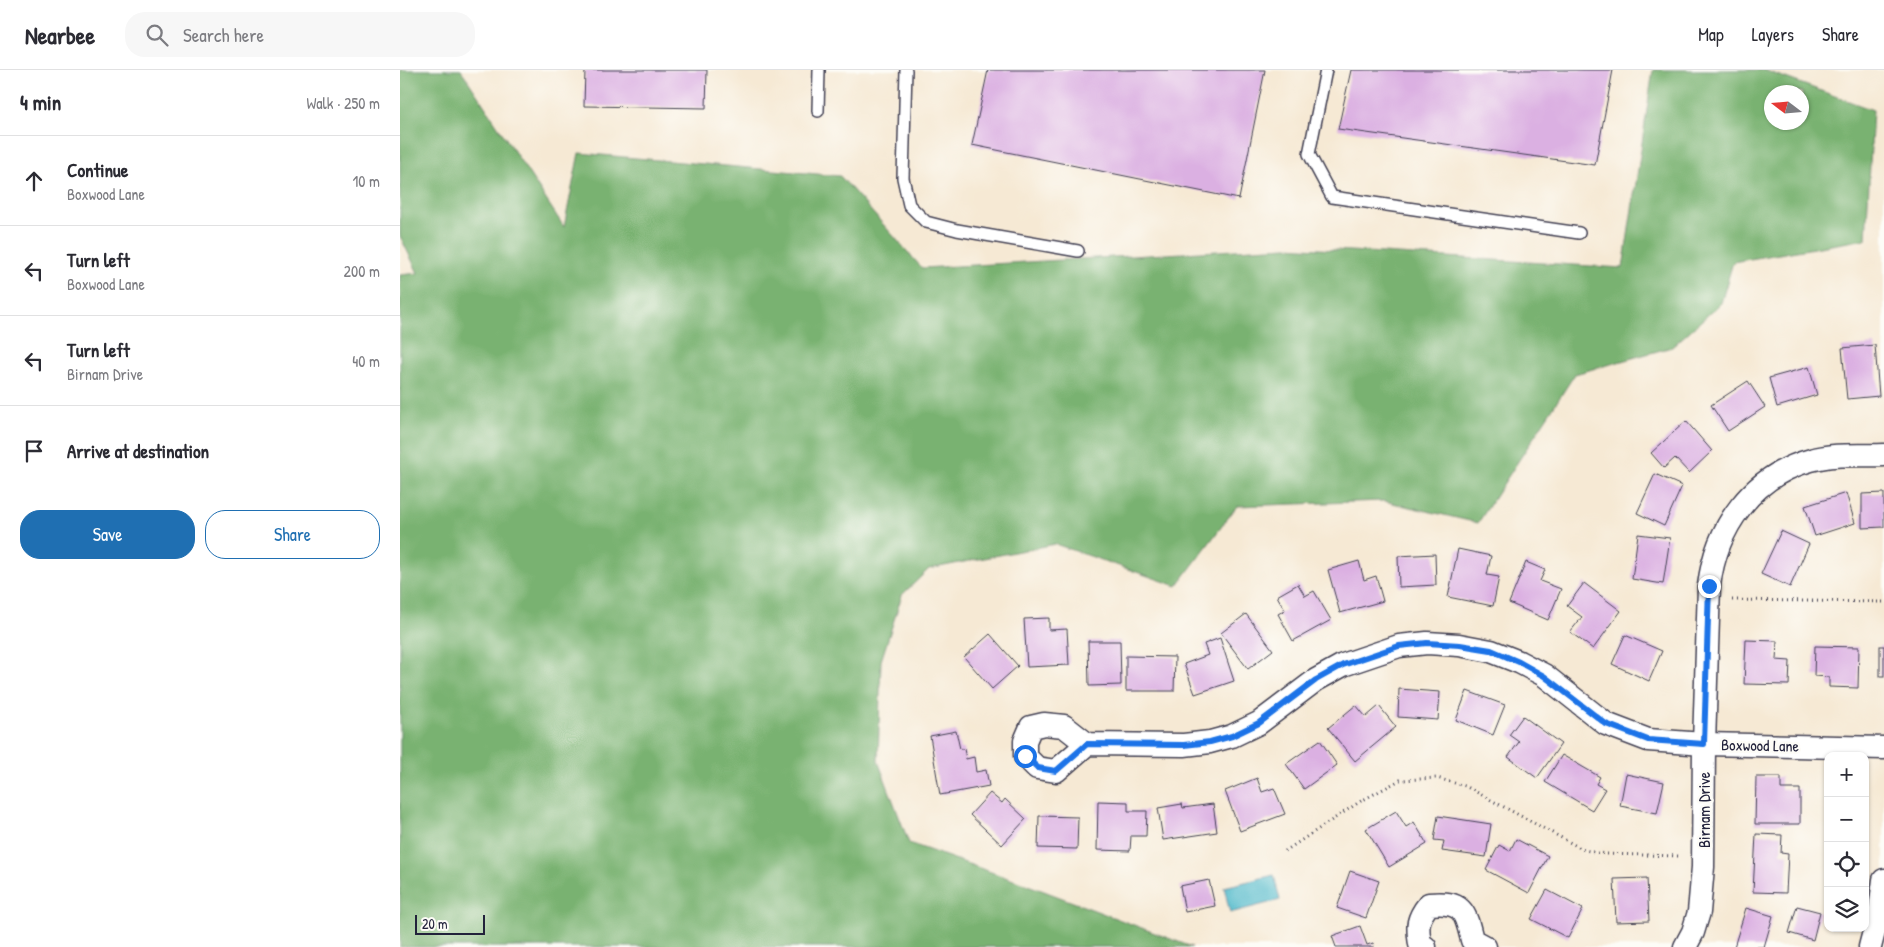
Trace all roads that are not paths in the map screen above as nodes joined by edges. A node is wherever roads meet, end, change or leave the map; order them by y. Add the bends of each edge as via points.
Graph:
1 (819, 70) edge
2 (906, 70) edge
3 (1326, 70) edge
4 (818, 111) dead end
5 (1579, 234) dead end
6 (1078, 251) dead end
7 (1884, 455) edge
8 (1087, 744) dead end
9 (1704, 744) junction
10 (1884, 748) edge
11 (1884, 880) edge
12 (1473, 945) edge
13 (1424, 947) edge
14 (1685, 947) edge
15 (1870, 947) edge

1 - 4 lane
2 - 6 lane via 903,178 909,205 926,222
3 - 5 lane via 1309,154 1332,197
7 - 9 street, Birnam Drive via 1811,460 1768,480 1748,497 1729,522 1712,564
8 - 9 street, Boxwood Lane via 1184,745 1232,736 1259,723 1316,680 1343,665 1399,646 1427,643 1491,650 1519,662 1544,676 1606,724 1648,740
9 - 10 street, Boxwood Lane
9 - 14 street, Birnam Drive via 1704,856 1699,912
11 - 15 street
12 - 13 street via 1467,918 1460,908 1446,903 1430,904 1421,914 1417,927 1420,944

